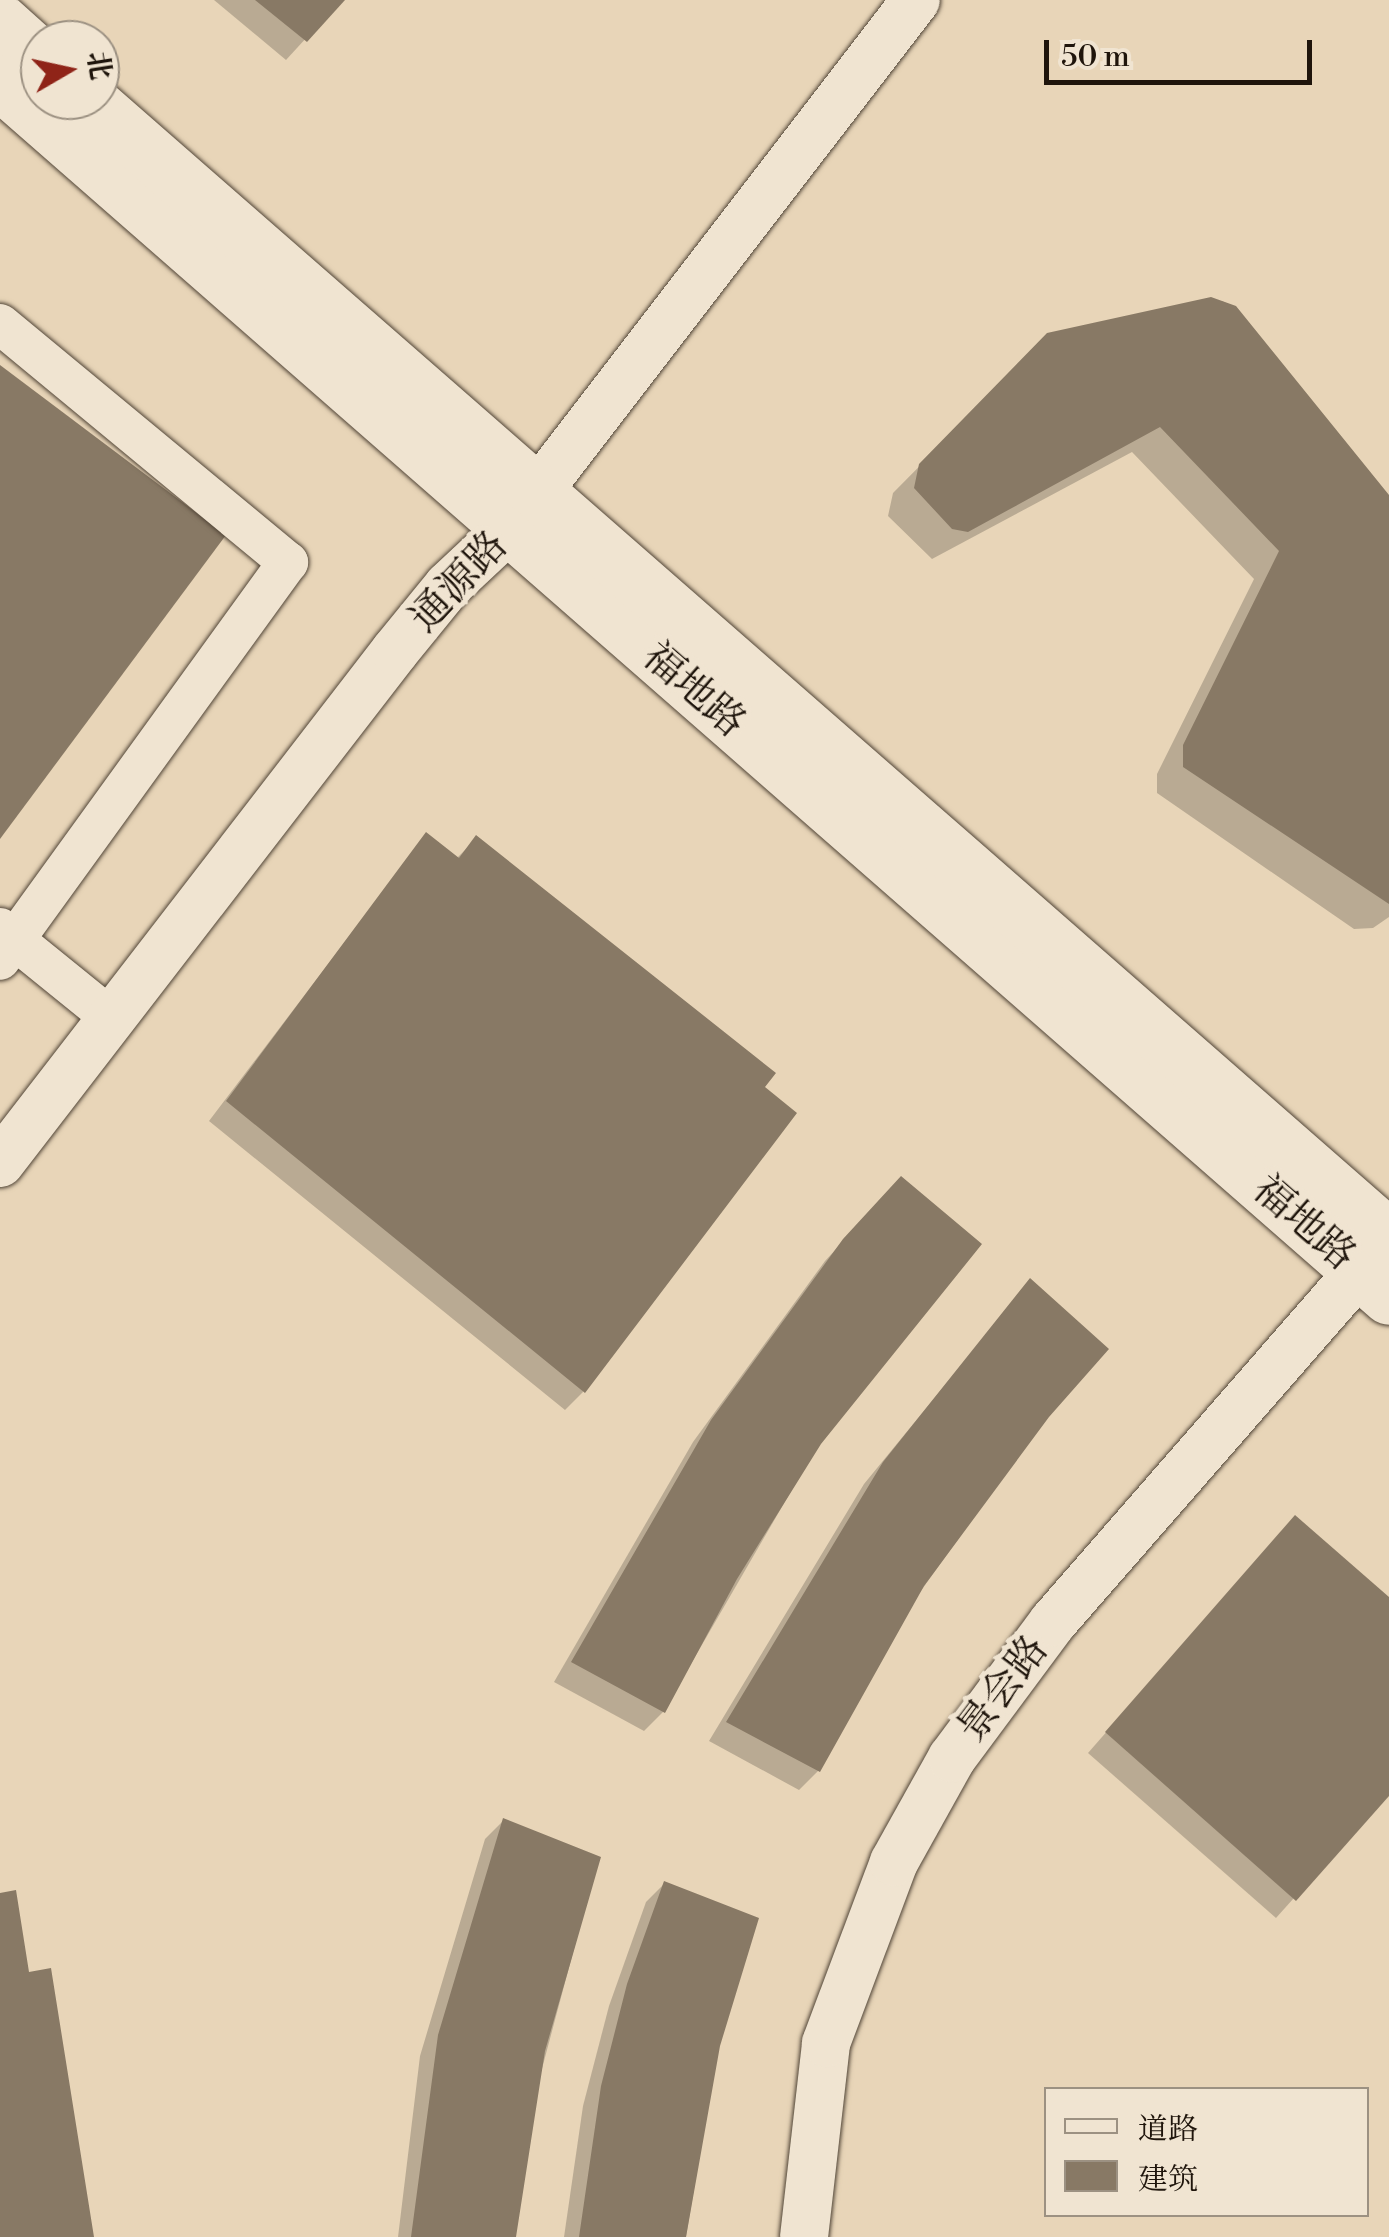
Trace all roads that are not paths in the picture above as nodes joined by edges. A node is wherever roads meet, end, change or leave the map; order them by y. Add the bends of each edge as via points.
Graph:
1 (916, 0) edge
2 (0, 22) edge
3 (20, 39) edge
4 (0, 82) edge
5 (111, 120) edge
6 (0, 324) edge
7 (523, 511) junction
8 (5, 943) edge
9 (110, 1017) junction
10 (0, 1163) edge
11 (1381, 1260) edge
12 (804, 2237) edge

1 - 7 street, 通源路
2 - 3 main road
4 - 7 main road, 福地路
5 - 7 main road, 福地路
6 - 8 street via 288,562
7 - 9 street, 通源路 via 438,600
7 - 11 main road, 福地路
8 - 9 street
9 - 10 street, 通源路
11 - 12 street, 景会路 via 1053,1622 952,1758 894,1862 826,2043

